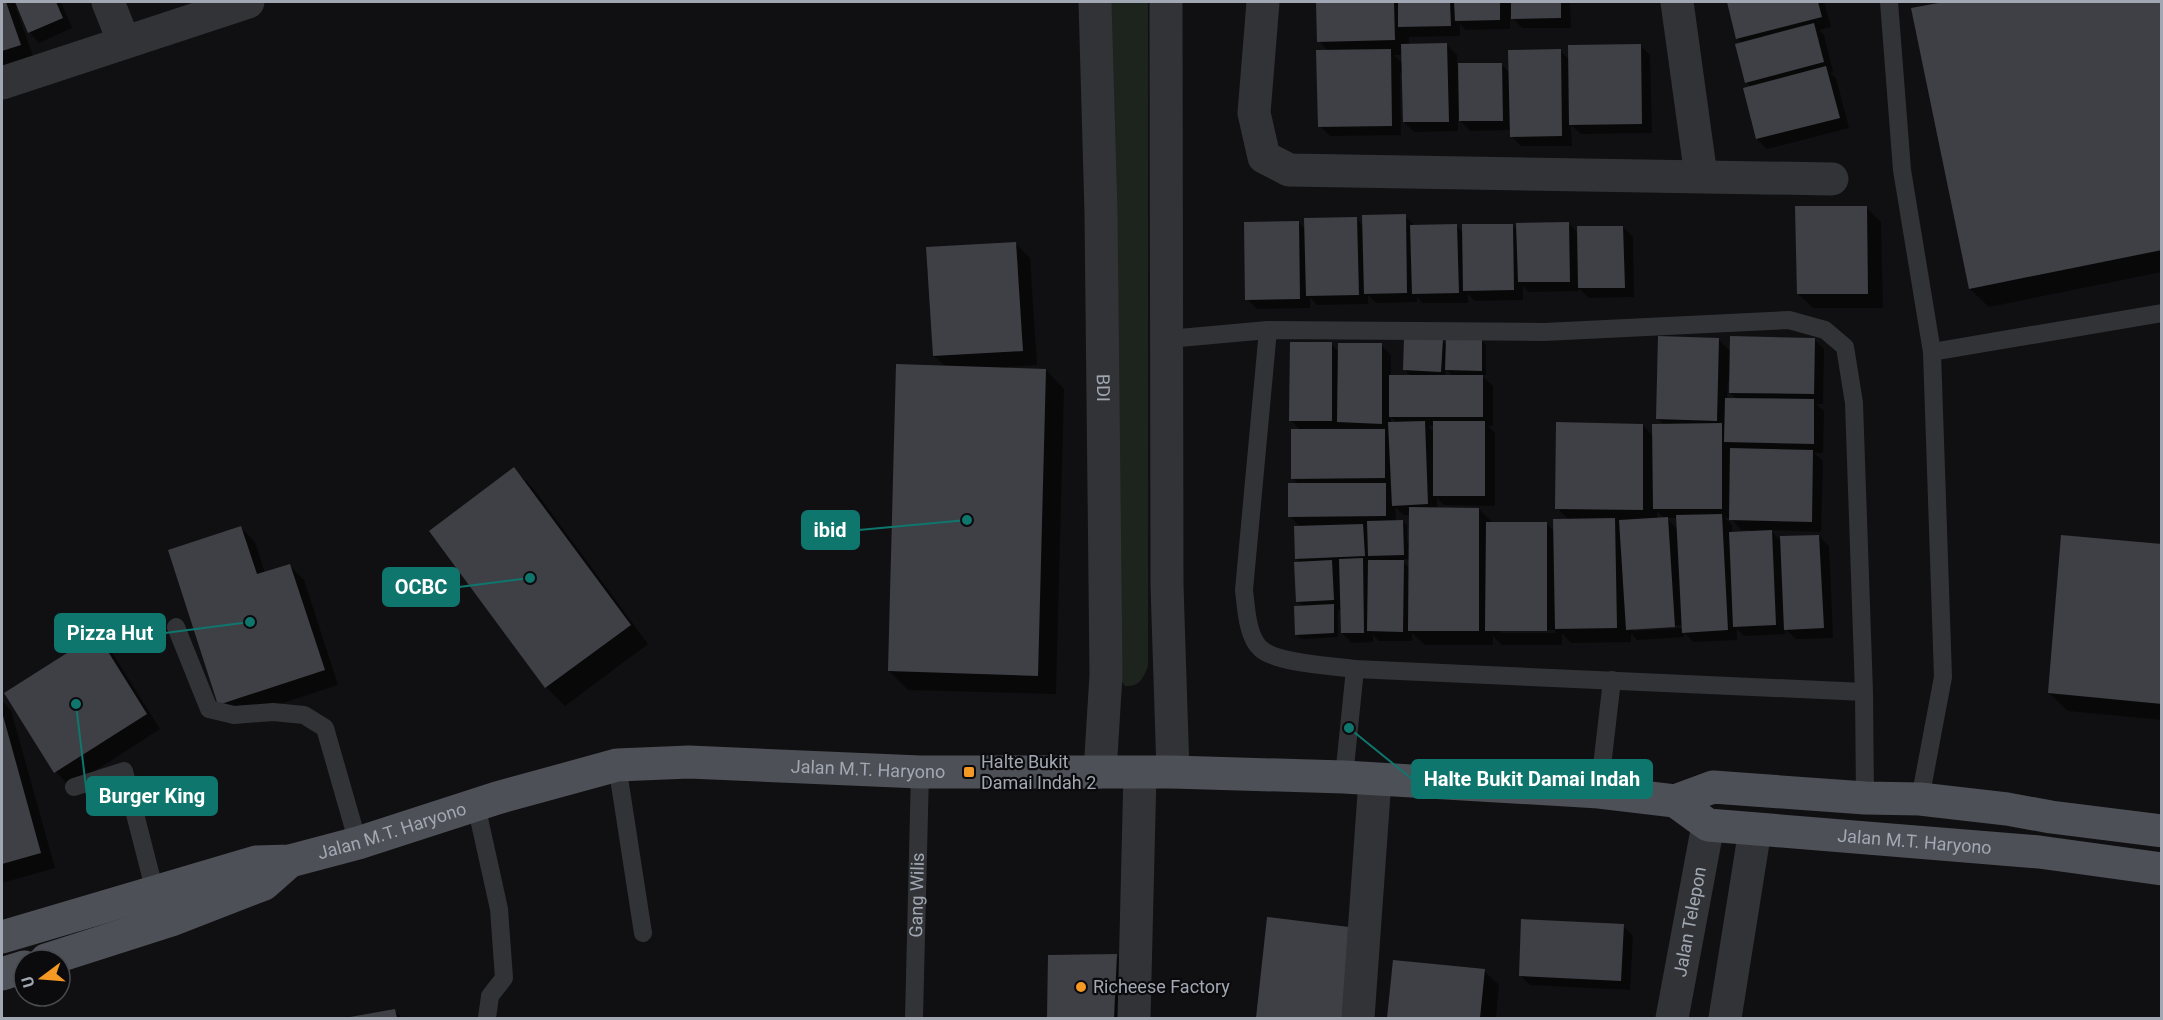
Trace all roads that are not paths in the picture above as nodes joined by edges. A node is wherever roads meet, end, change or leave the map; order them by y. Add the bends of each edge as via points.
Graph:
1 (108, 2) edge
2 (248, 2) edge
3 (1095, 2) edge
4 (1166, 2) edge
5 (1263, 2) edge
6 (1677, 2) edge
7 (1888, 2) edge
8 (124, 42) junction
9 (2, 83) edge
10 (1701, 176) junction
11 (1832, 179) dead end
12 (2162, 312) edge
13 (1268, 330) junction
14 (1168, 339) junction
15 (1932, 352) junction
16 (176, 627) dead end
17 (1355, 669) junction
18 (1612, 680) junction
19 (1864, 692) junction
20 (617, 765) junction
21 (920, 772) junction
22 (1100, 772) junction
23 (1173, 772) junction
24 (1140, 773) junction
25 (1359, 779) junction
26 (74, 787) dead end
27 (1713, 787) junction
28 (1759, 791) junction
29 (1599, 792) junction
30 (1864, 798) junction
31 (1920, 799) junction
32 (1675, 801) junction
33 (476, 805) junction
34 (1708, 825) junction
35 (1755, 830) junction
36 (2162, 831) edge
37 (358, 843) junction
38 (290, 861) junction
39 (2162, 869) edge
40 (155, 892) junction
41 (643, 933) dead end
42 (2, 937) edge
43 (72, 952) edge
44 (487, 1018) edge
45 (914, 1018) edge
46 (1134, 1018) edge
47 (1358, 1018) edge
48 (1672, 1018) edge
49 (1725, 1018) edge

1 - 8 street
2 - 8 street
3 - 22 street, BDI via 1106,675
4 - 14 street
5 - 10 street via 1254,114 1264,157 1289,170
6 - 10 street
7 - 15 lane via 1902,170
8 - 9 street
10 - 11 street
12 - 15 lane
13 - 14 lane
13 - 17 lane via 1244,590 1248,624 1260,648 1285,660
13 - 19 lane via 1544,332 1790,320 1825,330 1845,347 1854,403
14 - 23 street via 1167,585
15 - 31 lane via 1943,677
16 - 37 lane via 209,709 234,715 304,715 326,728
17 - 18 lane
17 - 25 lane
18 - 19 lane
18 - 29 lane
19 - 30 lane
20 - 21 main road, Jalan M.T. Haryono via 689,762
20 - 33 main road, Jalan M.T. Haryono
20 - 41 lane
21 - 22 main road, Jalan M.T. Haryono
21 - 45 lane, Gang Wilis
22 - 24 main road, Jalan M.T. Haryono
23 - 24 main road, Jalan M.T. Haryono
23 - 25 main road, Jalan M.T. Haryono
24 - 46 street
25 - 29 main road, Jalan M.T. Haryono
25 - 47 street
26 - 40 lane via 124,771
27 - 28 main road, Jalan M.T. Haryono
27 - 32 main road, Jalan M.T. Haryono
27 - 34 main road
28 - 30 main road, Jalan M.T. Haryono
28 - 35 main road
29 - 32 main road, Jalan M.T. Haryono
30 - 31 main road, Jalan M.T. Haryono
31 - 36 main road, Jalan M.T. Haryono
32 - 34 main road, Jalan M.T. Haryono
33 - 37 main road, Jalan M.T. Haryono
33 - 44 lane via 500,909 504,978 490,996
34 - 35 main road, Jalan M.T. Haryono
34 - 48 street, Jalan Telepon
35 - 39 main road, Jalan M.T. Haryono via 1939,842
35 - 49 street
37 - 38 main road, Jalan M.T. Haryono
38 - 40 main road, Jalan M.T. Haryono via 256,862
38 - 43 main road, Jalan M.T. Haryono via 264,884 171,920
40 - 42 main road, Jalan M.T. Haryono

